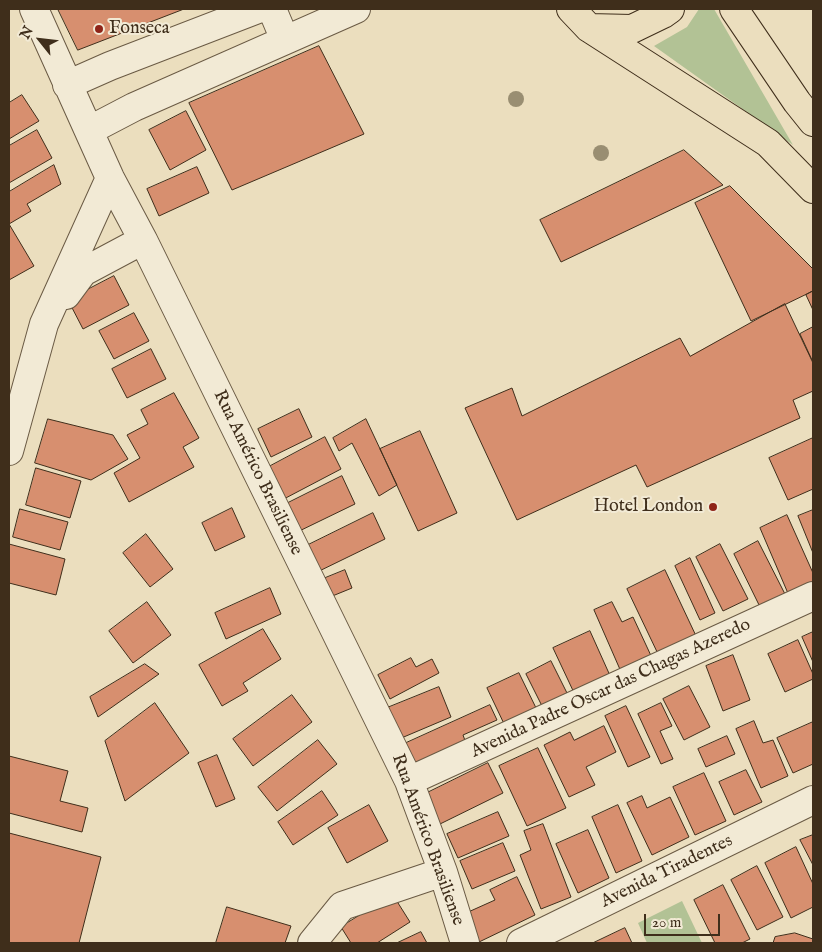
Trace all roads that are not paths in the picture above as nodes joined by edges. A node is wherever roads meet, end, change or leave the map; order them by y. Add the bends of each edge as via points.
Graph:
1 (34, 9) edge
2 (258, 9) edge
3 (272, 9) edge
4 (356, 9) edge
5 (670, 9) edge
6 (734, 9) edge
7 (580, 18) edge
8 (285, 40) junction
9 (67, 85) junction
10 (813, 122) edge
11 (90, 130) junction
12 (110, 178) junction
13 (813, 189) edge
14 (143, 240) junction
15 (44, 324) junction
16 (9, 451) edge
17 (813, 596) edge
18 (410, 781) junction
19 (813, 800) edge
20 (443, 872) junction
21 (312, 943) edge
22 (465, 943) edge
23 (521, 943) edge

1 - 9 street, Rua Américo Brasiliense
2 - 9 street
3 - 8 street
4 - 8 street
5 - 7 main road via 632,29
6 - 10 main road
7 - 13 main road via 768,144
8 - 11 street
9 - 11 street, Rua Américo Brasiliense
11 - 12 street, Rua Américo Brasiliense
12 - 14 street, Rua Américo Brasiliense
12 - 15 street
14 - 15 street via 83,272
14 - 18 street, Rua Américo Brasiliense
15 - 16 street
17 - 18 street, Avenida Padre Oscar das Chagas Azeredo
18 - 20 street, Rua Américo Brasiliense
19 - 23 street, Avenida Tiradentes
20 - 21 street via 342,906
20 - 22 street, Rua Américo Brasiliense

